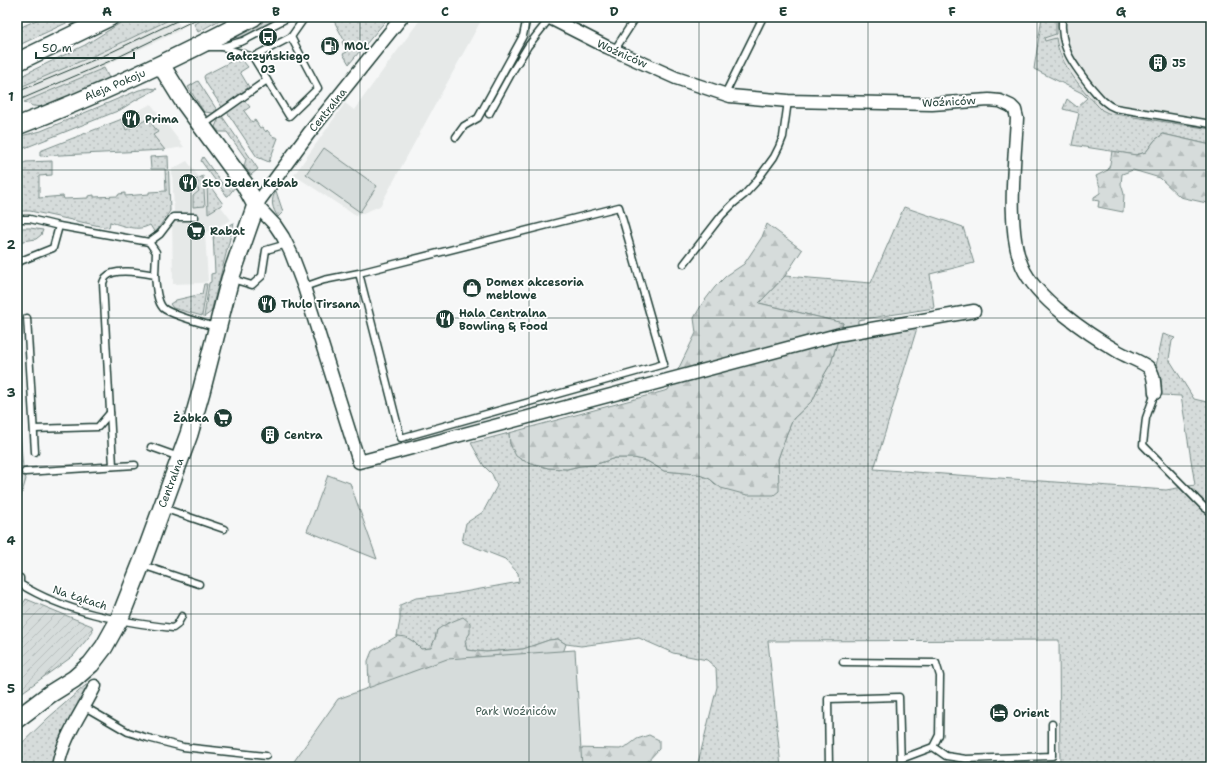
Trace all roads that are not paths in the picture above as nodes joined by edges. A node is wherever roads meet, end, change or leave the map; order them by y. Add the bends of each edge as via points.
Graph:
1 (110, 17) edge
2 (254, 17) edge
3 (289, 17) edge
4 (305, 17) edge
5 (402, 17) edge
6 (527, 17) edge
7 (549, 17) edge
8 (636, 17) edge
9 (763, 17) edge
10 (1062, 17) edge
11 (291, 37) junction
12 (198, 47) junction
13 (222, 47) junction
14 (614, 51) junction
15 (252, 57) junction
16 (18, 62) edge
17 (161, 65) junction
18 (267, 80) junction
19 (725, 94) junction
20 (788, 102) junction
21 (17, 112) edge
22 (489, 114) dead end
23 (38, 118) junction
24 (1211, 124) edge
25 (17, 126) edge
26 (202, 126) junction
27 (456, 137) dead end
28 (256, 205) junction
29 (195, 217) dead end
30 (17, 219) edge
31 (59, 226) junction
32 (149, 242) junction
33 (287, 244) junction
34 (18, 262) edge
35 (684, 264) dead end
36 (359, 273) junction
37 (155, 275) junction
38 (230, 279) junction
39 (304, 287) junction
40 (974, 311) dead end
41 (27, 318) dead end
42 (218, 328) junction
43 (1154, 393) joint
44 (110, 413) junction
45 (34, 430) junction
46 (151, 447) dead end
47 (35, 452) dead end
48 (180, 458) junction
49 (135, 465) dead end
50 (113, 466) junction
51 (25, 472) dead end
52 (162, 508) junction
53 (1211, 512) edge
54 (224, 529) dead end
55 (141, 565) junction
56 (20, 578) dead end
57 (199, 584) dead end
58 (182, 616) dead end
59 (119, 620) junction
60 (843, 662) dead end
61 (95, 686) dead end
62 (85, 707) junction
63 (17, 719) edge
64 (1052, 724) dead end
65 (933, 747) junction
66 (266, 756) dead end
67 (901, 760) junction
68 (58, 767) edge
69 (829, 767) edge
70 (901, 767) edge

1 - 16 street
2 - 12 street, Aleja Pokoju
3 - 13 lane via 243,41
4 - 11 lane
5 - 28 street, Centralna
6 - 27 lane via 523,36 478,118 464,126
7 - 14 street, Woźniców
7 - 22 lane via 524,53
8 - 14 lane
9 - 19 lane
10 - 24 lane via 1064,42 1071,60 1105,103 1115,108
11 - 15 lane
11 - 18 lane via 318,88 289,116
12 - 13 lane
12 - 17 street, Aleja Pokoju
13 - 15 lane
14 - 19 street, Woźniców via 676,78
15 - 18 lane
17 - 23 street, Aleja Pokoju
17 - 26 street
18 - 26 lane
19 - 20 street, Woźniców
20 - 35 lane via 783,137 774,157 755,183 722,215
20 - 43 street, Woźniców via 932,104 989,100 1011,106 1017,118 1014,234 1022,268 1067,318 1148,367 1153,376
21 - 23 street via 27,117
23 - 25 street, Aleja Pokoju
26 - 28 street via 245,185
28 - 33 street via 275,225
28 - 38 street, Centralna
29 - 32 lane via 173,217 160,234
30 - 31 lane via 30,219
31 - 32 lane
31 - 34 lane via 53,248
32 - 37 lane via 156,252
33 - 38 lane via 266,250 262,276 252,285
33 - 39 street
36 - 36 lane via 401,438 664,364 619,207
36 - 39 lane
37 - 42 lane via 158,296 163,308 179,316
37 - 44 lane via 127,271 112,273 103,283
38 - 42 street, Centralna
39 - 40 street via 359,462 837,335
41 - 45 lane
42 - 48 street, Centralna via 200,399
43 - 53 lane via 1146,418 1143,445
44 - 45 lane via 98,427
44 - 50 lane
45 - 47 lane
46 - 48 lane
48 - 52 street, Centralna
49 - 50 lane
50 - 51 lane
52 - 54 lane
52 - 55 street, Centralna
55 - 57 lane
55 - 59 street, Centralna
56 - 59 lane, Na Łąkach via 20,584 34,593 62,605
58 - 59 lane via 173,628
59 - 63 street, Centralna via 91,664
60 - 65 lane via 936,663 940,676 939,735
61 - 62 street
62 - 66 lane via 128,732 148,738 183,747
62 - 68 street via 67,738
64 - 65 lane via 1052,756 966,759 946,756
65 - 67 lane
67 - 69 lane via 899,697 828,698
67 - 70 lane

